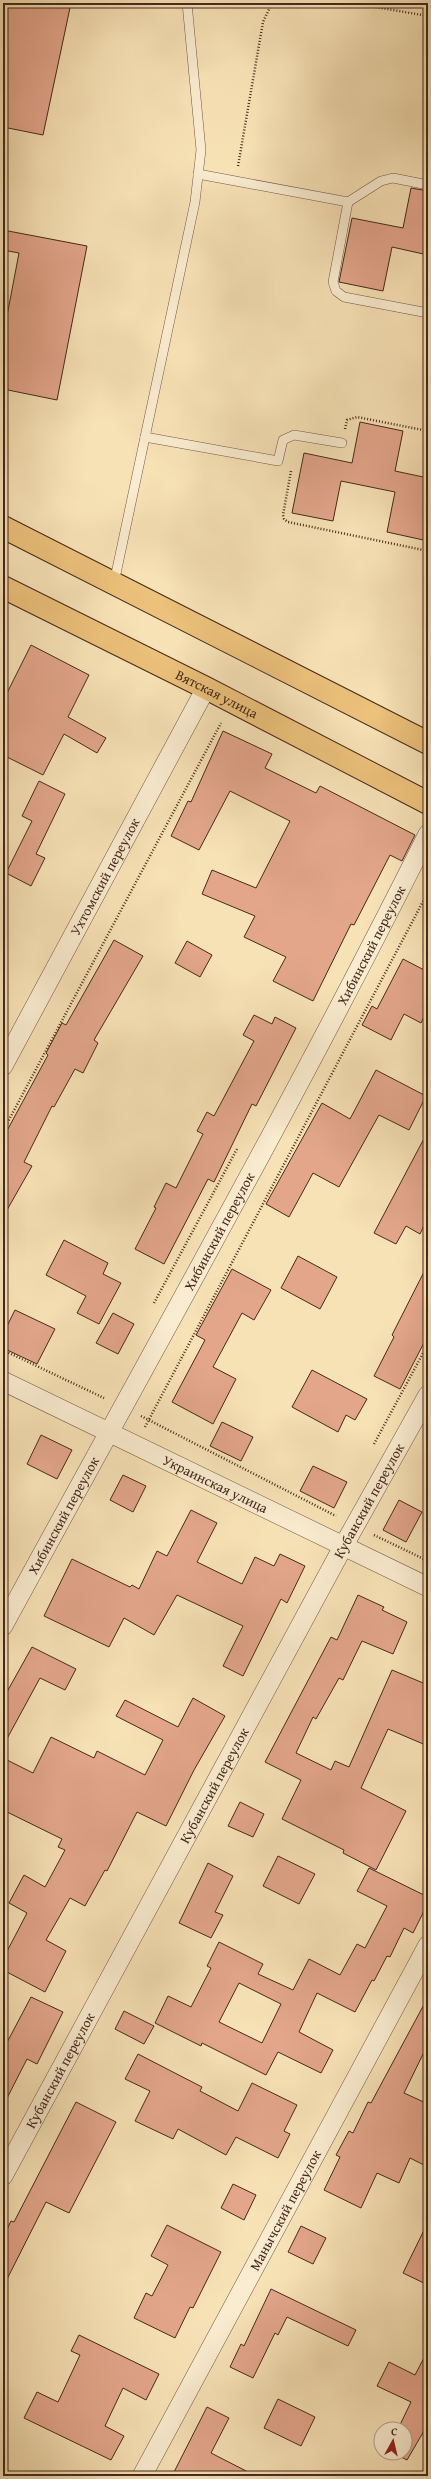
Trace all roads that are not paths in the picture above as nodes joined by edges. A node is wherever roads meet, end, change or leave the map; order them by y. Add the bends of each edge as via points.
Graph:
1 (187, 3) edge
2 (198, 174) junction
3 (428, 185) edge
4 (348, 202) junction
5 (428, 313) edge
6 (145, 437) junction
7 (342, 443) road end
8 (3, 527) edge
9 (114, 582) junction
10 (3, 587) edge
11 (206, 688) junction
12 (428, 743) edge
13 (428, 804) edge
14 (428, 834) edge
15 (3, 1066) edge
16 (3, 1381) edge
17 (428, 1395) edge
18 (108, 1432) junction
19 (344, 1546) junction
20 (428, 1587) edge
21 (3, 1626) edge
22 (428, 1945) edge
23 (3, 2176) edge
24 (142, 2476) edge

1 - 2 lane via 201,150
2 - 4 lane
2 - 6 lane via 195,202
3 - 4 lane via 392,178 381,181
4 - 5 lane via 333,282 336,291 344,297
6 - 7 lane via 278,461 283,440 294,435
6 - 9 lane
8 - 9 main road
9 - 12 main road
10 - 11 main road, Вятская улица
11 - 13 main road, Вятская улица
11 - 15 street, Ухтомский переулок
14 - 18 street, Хибинский переулок via 350,990
16 - 18 street, Украинская улица
17 - 19 street, Кубанский переулок
18 - 19 street, Украинская улица
18 - 21 street, Хибинский переулок
19 - 20 street, Украинская улица
19 - 23 street, Кубанский переулок
22 - 24 street, Манычский переулок

